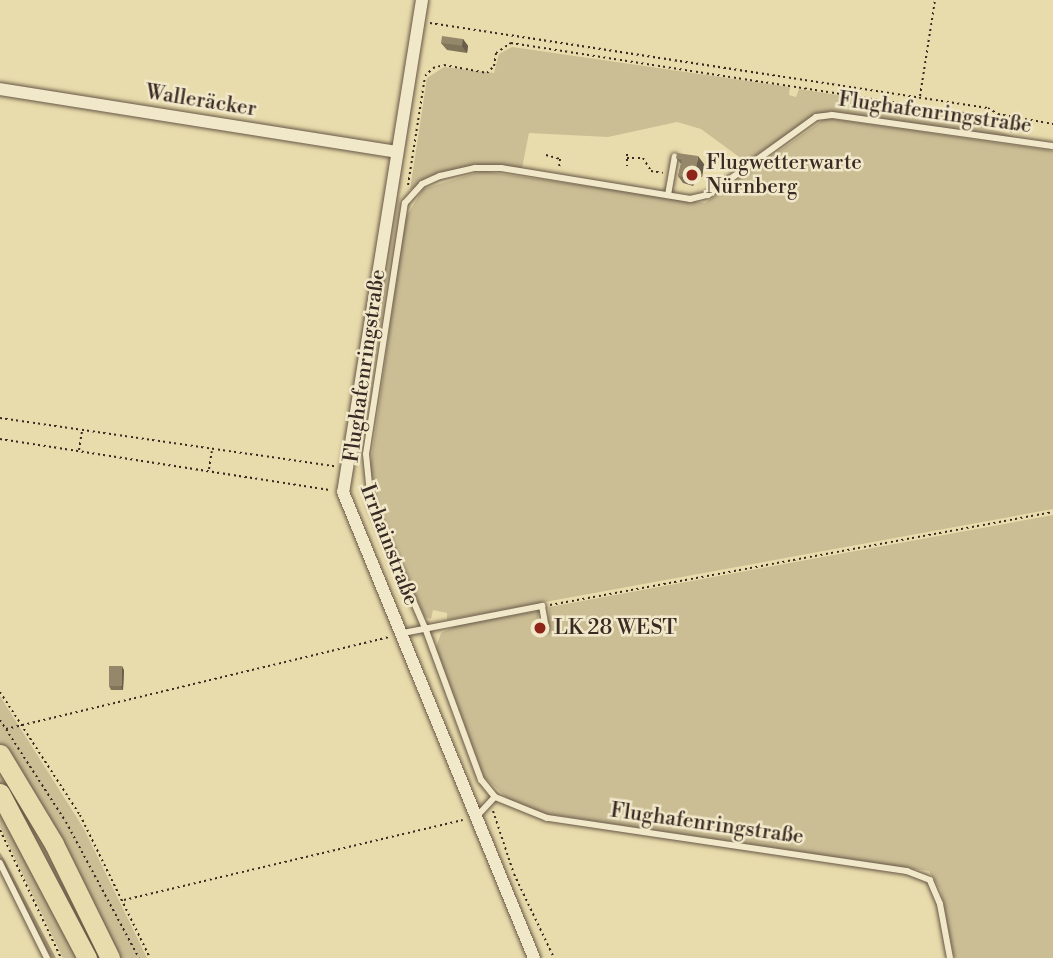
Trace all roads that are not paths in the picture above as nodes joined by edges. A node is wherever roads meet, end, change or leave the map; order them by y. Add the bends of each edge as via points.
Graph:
1 (422, 0) edge
2 (0, 89) edge
3 (1053, 146) edge
4 (397, 152) junction
5 (675, 157) edge
6 (668, 195) junction
7 (425, 628) junction
8 (546, 629) dead end
9 (403, 633) junction
10 (0, 754) edge
11 (0, 793) edge
12 (493, 801) junction
13 (477, 816) junction
14 (0, 863) edge
15 (47, 958) edge
16 (88, 958) edge
17 (110, 958) edge
18 (534, 958) edge
19 (950, 958) edge

1 - 4 street, Irrhainstraße
2 - 4 street, Walleräcker
3 - 6 lane, Flughafenringstraße via 832,115 816,117 708,195 690,199
4 - 9 street, Irrhainstraße via 343,492
5 - 6 lane
6 - 7 lane, Flughafenringstraße via 475,168 422,184 405,203 366,454 372,504
7 - 8 lane via 542,606
7 - 9 lane
7 - 12 lane, Flughafenringstraße
9 - 13 street, Irrhainstraße
10 - 17 main road via 59,855
11 - 16 main road
12 - 13 lane
12 - 19 lane, Flughafenringstraße via 547,818 907,871 930,880 940,904
13 - 18 street, Irrhainstraße
14 - 15 lane

